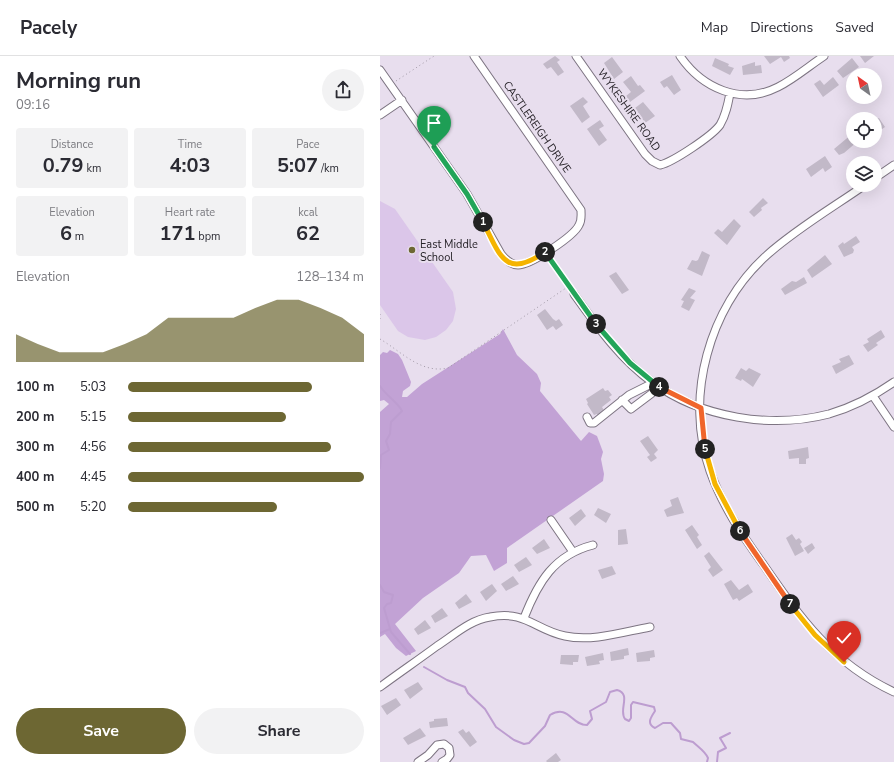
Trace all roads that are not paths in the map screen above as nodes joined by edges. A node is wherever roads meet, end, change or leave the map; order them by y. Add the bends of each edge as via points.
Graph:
1 (474, 56) edge
2 (576, 56) edge
3 (680, 56) edge
4 (824, 56) edge
5 (380, 70) edge
6 (730, 93) junction
7 (402, 100) junction
8 (380, 116) edge
9 (894, 165) edge
10 (882, 173) edge
11 (855, 192) edge
12 (574, 294) road end
13 (894, 382) edge
14 (655, 384) junction
15 (873, 396) junction
16 (622, 400) junction
17 (701, 408) junction
18 (587, 417) dead end
19 (894, 427) edge
20 (551, 520) dead end
21 (593, 545) dead end
22 (573, 552) junction
23 (524, 618) junction
24 (650, 627) dead end
25 (380, 687) edge
26 (894, 692) edge
27 (418, 762) edge
28 (442, 762) edge

1 - 7 street, CASTLEREIGH DRIVE via 581,210 582,217 575,231 532,262 519,265 507,261 467,194
2 - 6 street, WYKESHIRE ROAD via 645,154 652,162 660,165 672,160 719,126 727,111
3 - 6 street via 694,73 706,82
4 - 6 street via 772,90 746,95
5 - 7 street
7 - 8 street
9 - 10 street
11 - 17 street via 776,247 739,286 723,312 709,346 702,382
12 - 14 street via 612,344
13 - 15 street
14 - 16 street
14 - 16 street via 651,394 631,409
14 - 17 street
15 - 17 street via 828,414 783,420 750,418
15 - 19 street
16 - 18 street via 613,410 594,423 590,423
17 - 26 street via 708,466 724,505 742,534 802,620 820,641 854,670
20 - 22 street
21 - 22 street
22 - 23 street via 545,575 532,597
23 - 24 street via 555,633 579,638
23 - 25 street via 490,616 469,624
27 - 28 street via 437,745 444,744 449,748 450,755

